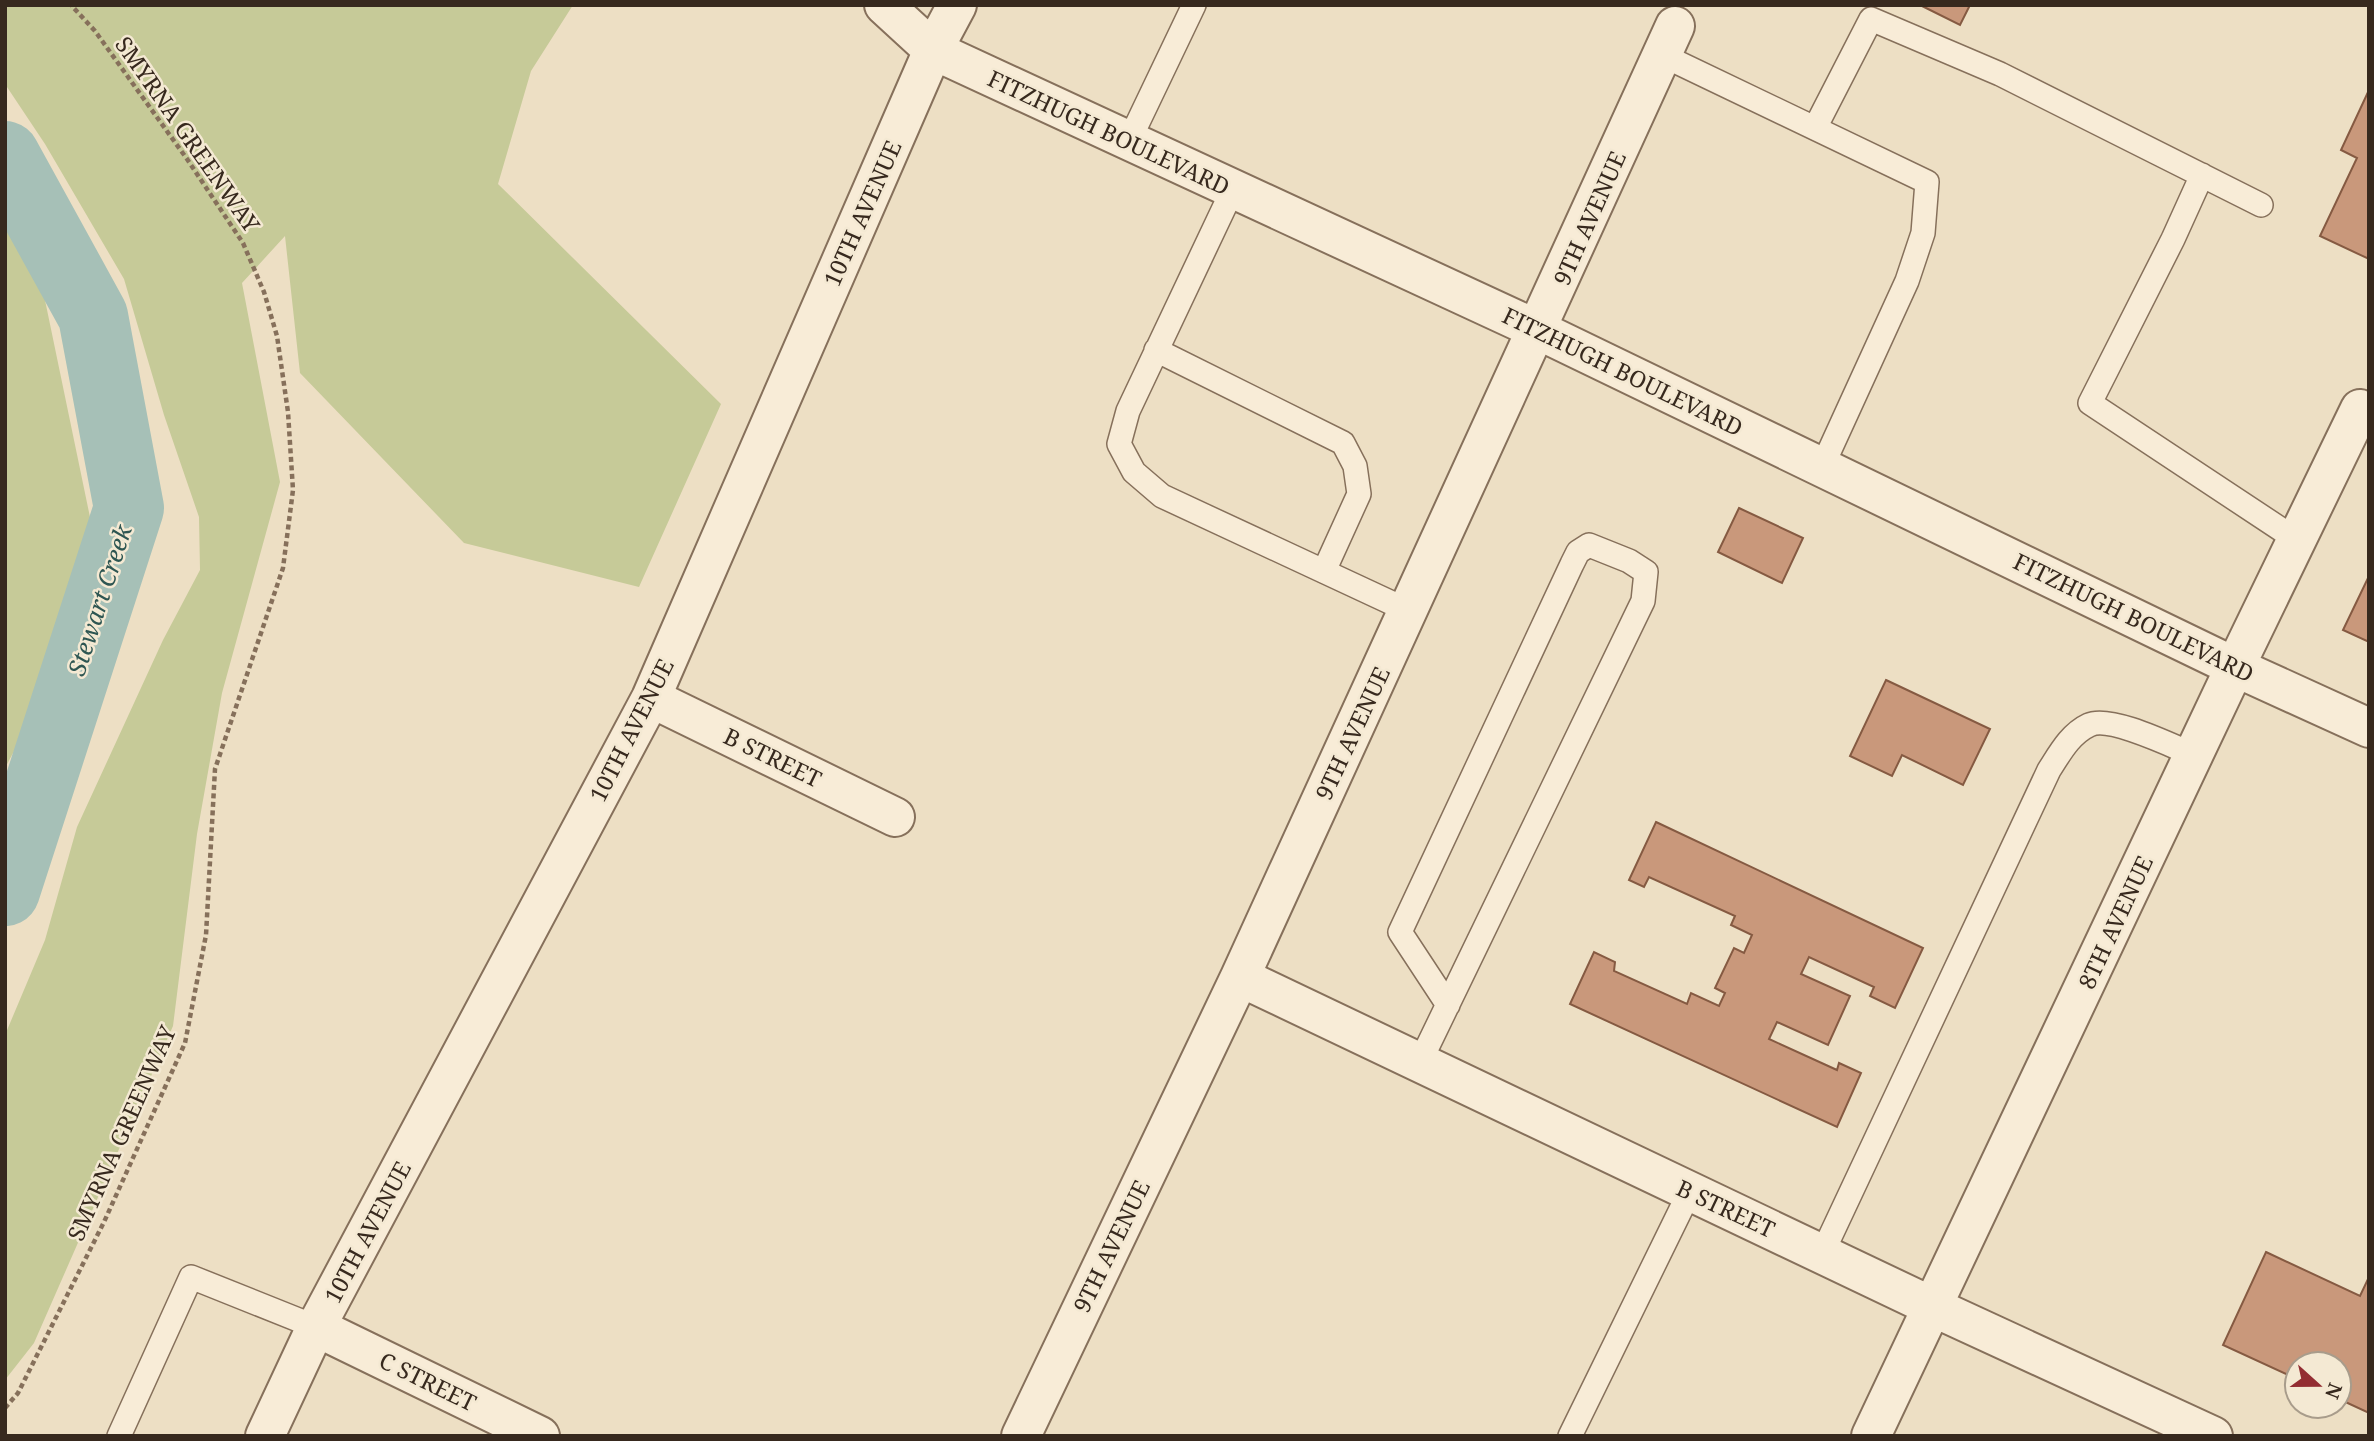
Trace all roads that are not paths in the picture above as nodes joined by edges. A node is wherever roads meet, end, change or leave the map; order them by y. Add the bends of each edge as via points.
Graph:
1 (884, 5) edge
2 (957, 5) edge
3 (1194, 5) edge
4 (1669, 41) joint
5 (933, 50) junction
6 (1815, 128) junction
7 (1129, 141) junction
8 (2202, 175) junction
9 (1233, 189) junction
10 (2261, 205) dead end
11 (1538, 330) junction
12 (1156, 350) junction
13 (2360, 409) dead end
14 (1822, 467) junction
15 (2297, 540) junction
16 (1324, 571) junction
17 (1409, 611) junction
18 (2235, 667) junction
19 (651, 698) junction
20 (2369, 728) edge
21 (2194, 755) junction
22 (895, 817) dead end
23 (1240, 976) junction
24 (1448, 1005) junction
25 (1420, 1062) junction
26 (1690, 1191) junction
27 (1822, 1254) junction
28 (1933, 1307) junction
29 (316, 1327) junction
30 (119, 1436) edge
31 (265, 1436) edge
32 (540, 1436) edge
33 (1021, 1436) edge
34 (1570, 1436) edge
35 (1871, 1436) edge
36 (2213, 1436) edge

1 - 5 street, FITZHUGH BOULEVARD
2 - 5 street, 10TH AVENUE
3 - 7 lane
4 - 6 lane
4 - 11 street, 9TH AVENUE
5 - 7 street, FITZHUGH BOULEVARD
5 - 19 street, 10TH AVENUE
6 - 8 lane via 1871,19 2000,74
6 - 14 lane via 1927,182 1923,233 1907,281
7 - 9 street, FITZHUGH BOULEVARD
8 - 10 lane
8 - 15 lane via 2090,403
9 - 11 street, FITZHUGH BOULEVARD
9 - 12 lane
11 - 14 street, FITZHUGH BOULEVARD
11 - 17 street, 9TH AVENUE
12 - 16 lane via 1343,443 1355,466 1359,494
12 - 16 lane via 1128,411 1119,444 1134,472 1162,496
13 - 15 street, 8TH AVENUE
14 - 18 street, FITZHUGH BOULEVARD
15 - 18 street, 8TH AVENUE
16 - 17 lane
17 - 23 street, 9TH AVENUE
18 - 20 street, FITZHUGH BOULEVARD
18 - 21 street, 8TH AVENUE
19 - 22 street, B STREET
19 - 29 street, 10TH AVENUE
21 - 27 lane via 2103,722 2090,724 2069,740 2049,770
21 - 28 street, 8TH AVENUE
23 - 25 street, B STREET
23 - 33 street, 9TH AVENUE
24 - 24 lane via 1643,601 1646,572 1589,545 1578,552 1400,932
24 - 25 lane
25 - 26 street, B STREET
26 - 27 street, B STREET
26 - 34 lane
27 - 28 street, B STREET
28 - 35 street, 8TH AVENUE
28 - 36 street, B STREET
29 - 30 lane via 191,1277
29 - 31 street, 10TH AVENUE
29 - 32 street, C STREET

